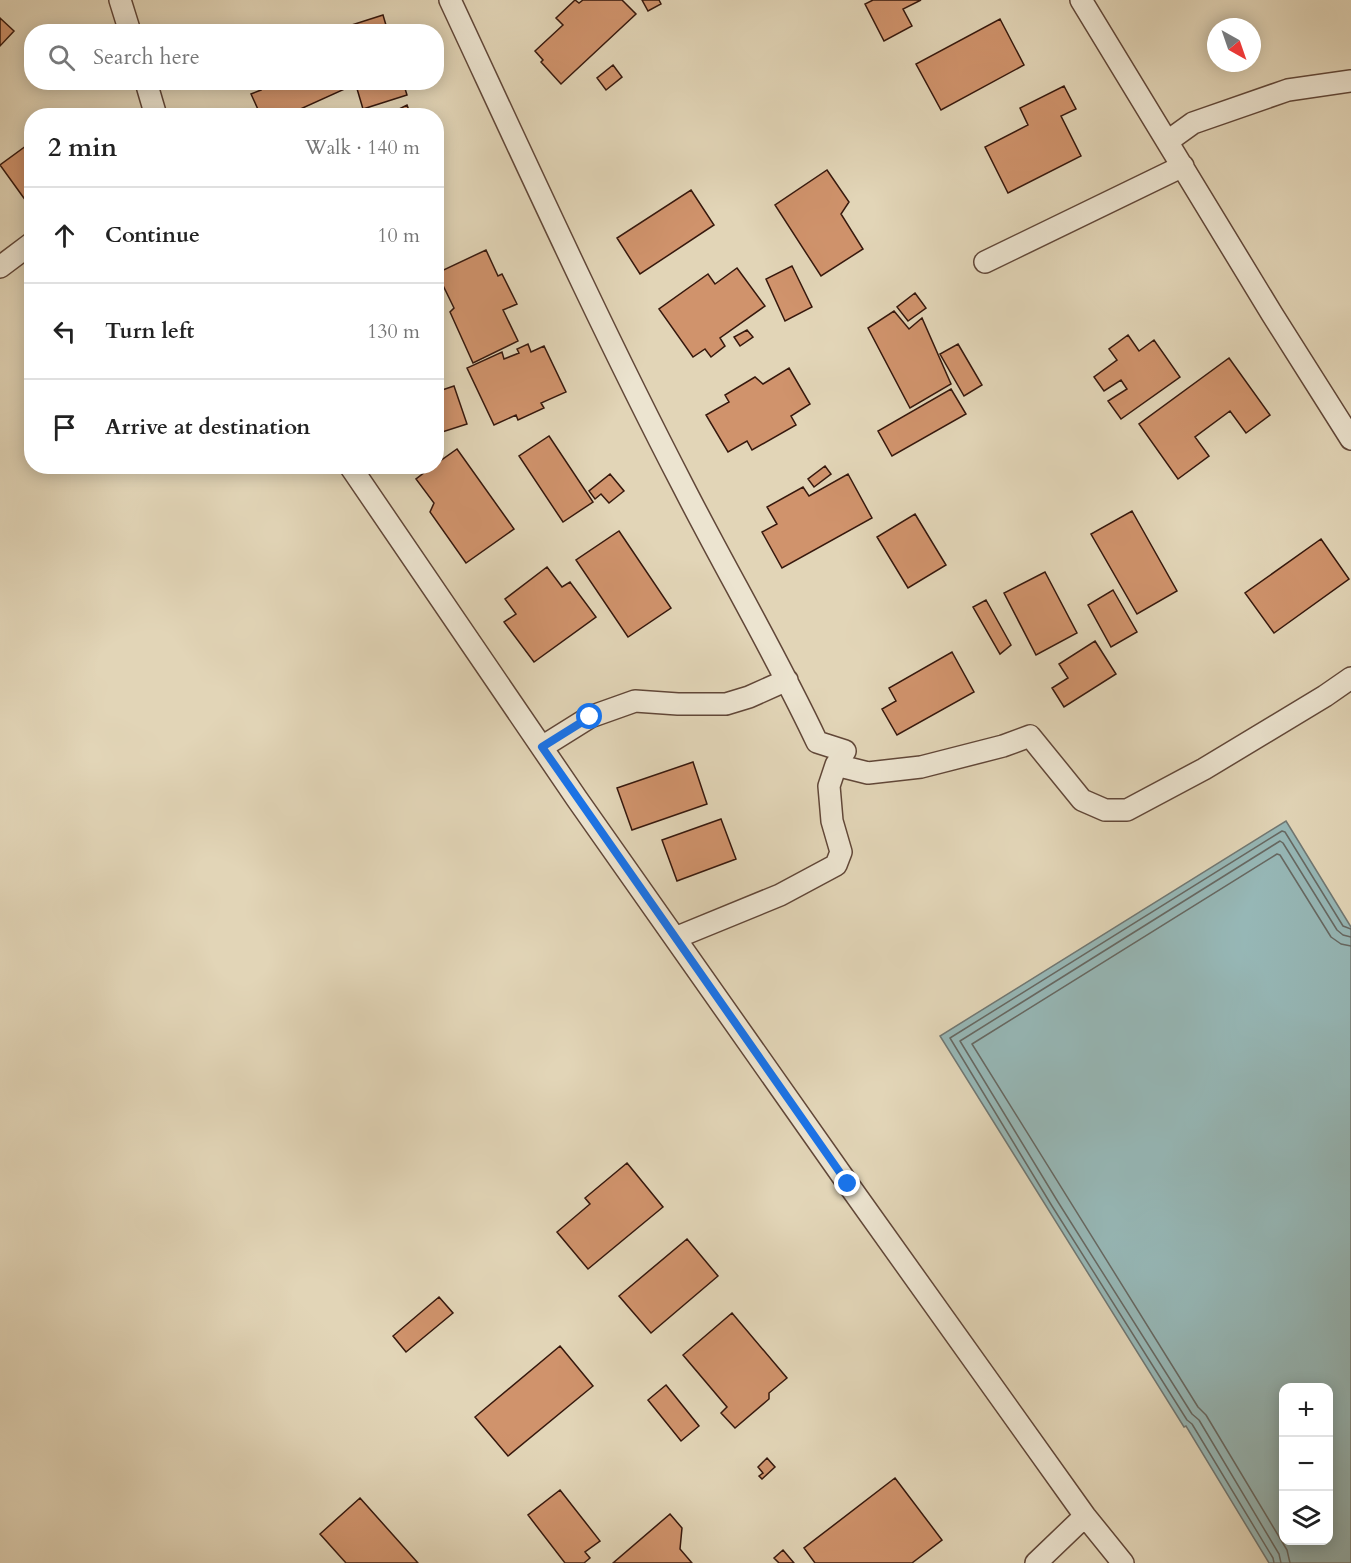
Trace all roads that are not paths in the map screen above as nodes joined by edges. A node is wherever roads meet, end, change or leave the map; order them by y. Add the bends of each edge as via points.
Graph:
1 (120, 0) edge
2 (450, 0) edge
3 (1081, 0) edge
4 (128, 24) edge
5 (1351, 81) edge
6 (148, 90) edge
7 (154, 108) edge
8 (1168, 141) junction
9 (1183, 166) junction
10 (24, 249) edge
11 (986, 262) dead end
12 (0, 267) edge
13 (1351, 439) edge
14 (355, 474) edge
15 (1351, 678) edge
16 (787, 680) junction
17 (542, 747) junction
18 (836, 765) junction
19 (675, 938) junction
20 (1084, 1516) junction
21 (1036, 1563) edge
22 (1123, 1563) edge

1 - 4 street
2 - 16 street via 588,298
3 - 8 street
5 - 8 street via 1288,90 1193,123
6 - 7 street
8 - 9 street
9 - 11 street
9 - 13 street
10 - 12 street
14 - 17 street
15 - 18 street via 1127,810 1105,810 1082,800 1030,736 921,766 868,773
16 - 17 street via 726,704 635,700 590,717
16 - 18 street via 817,742 845,751
17 - 19 street
18 - 19 street via 829,786 832,821 841,852 836,865 780,895
19 - 20 street
20 - 21 street
20 - 22 street

